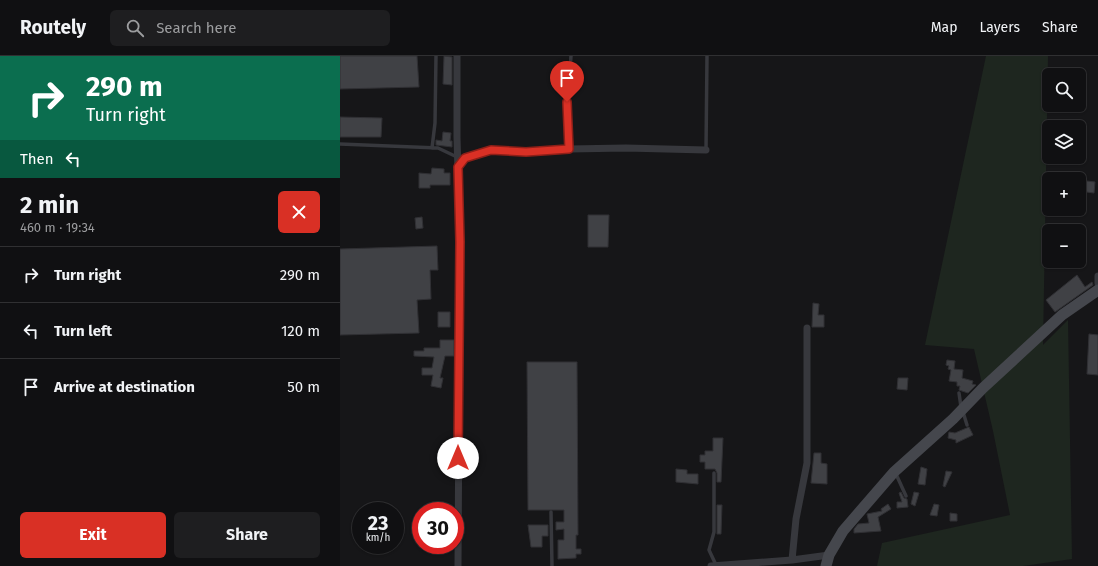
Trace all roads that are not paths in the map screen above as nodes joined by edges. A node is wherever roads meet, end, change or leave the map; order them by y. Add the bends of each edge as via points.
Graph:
1 (436, 56) edge
2 (456, 56) edge
3 (571, 56) edge
4 (707, 56) edge
5 (340, 144) edge
6 (432, 148) junction
7 (569, 149) junction
8 (706, 150) joint
9 (457, 157) junction
10 (458, 167) junction
11 (1098, 276) edge
12 (1098, 282) edge
13 (1098, 290) edge
14 (807, 328) dead end
15 (959, 393) dead end
16 (962, 410) junction
17 (967, 425) dead end
18 (894, 472) junction
19 (714, 473) dead end
20 (906, 496) dead end
21 (551, 512) dead end
22 (829, 555) junction
23 (792, 560) junction
24 (458, 566) edge
25 (552, 566) edge
26 (711, 566) edge
27 (717, 566) edge
28 (826, 566) edge

1 - 6 lane
2 - 9 street
3 - 7 lane via 567,113
4 - 8 lane
5 - 6 lane
6 - 9 lane
7 - 8 street
7 - 10 street via 526,152 491,150 465,158
9 - 10 street
10 - 24 street
11 - 12 street
13 - 16 street via 1062,315
14 - 23 street via 807,463 796,519
15 - 16 lane
16 - 17 lane
16 - 18 street
18 - 20 lane
18 - 22 street via 851,519
19 - 27 lane via 714,532 709,550
21 - 25 lane
22 - 23 street
22 - 28 street
23 - 27 street
26 - 27 street

